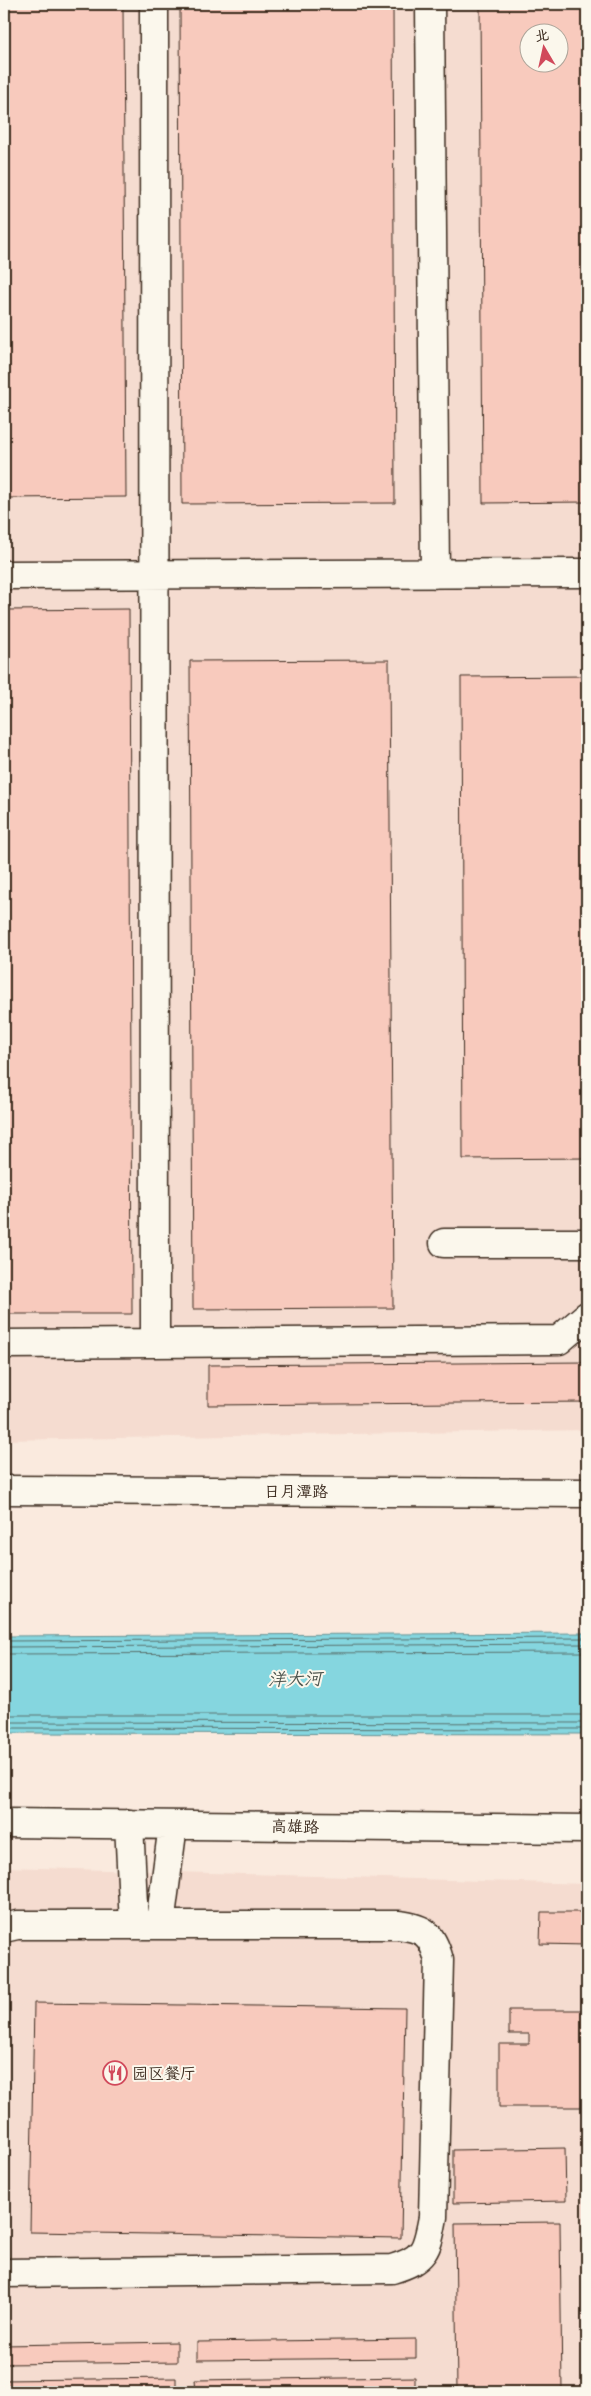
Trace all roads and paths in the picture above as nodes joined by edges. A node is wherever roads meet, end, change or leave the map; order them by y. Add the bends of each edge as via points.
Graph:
1 (154, 4) edge
2 (430, 4) edge
3 (587, 573) edge
4 (435, 574) junction
5 (4, 575) edge
6 (154, 575) junction
7 (444, 1243) dead end
8 (587, 1243) edge
9 (587, 1316) edge
10 (155, 1343) junction
11 (4, 1344) edge
12 (4, 1490) edge
13 (587, 1493) edge
14 (4, 1823) edge
15 (129, 1824) junction
16 (173, 1825) junction
17 (587, 1829) edge
18 (134, 1924) junction
19 (160, 1924) junction
20 (4, 1928) edge
21 (4, 2273) edge

1 - 6 street
2 - 4 street
3 - 4 street
4 - 6 street
5 - 6 street
6 - 10 street
7 - 8 street
9 - 10 street via 559,1340
10 - 11 street
12 - 13 street, 日月潭路
14 - 15 street, 高雄路
15 - 16 street, 高雄路
15 - 18 street
16 - 17 street, 高雄路
16 - 19 street
18 - 19 street
18 - 20 street via 17,1925
19 - 21 street via 398,1925 416,1927 434,1941 439,1960 433,2217 428,2246 410,2264 392,2269

